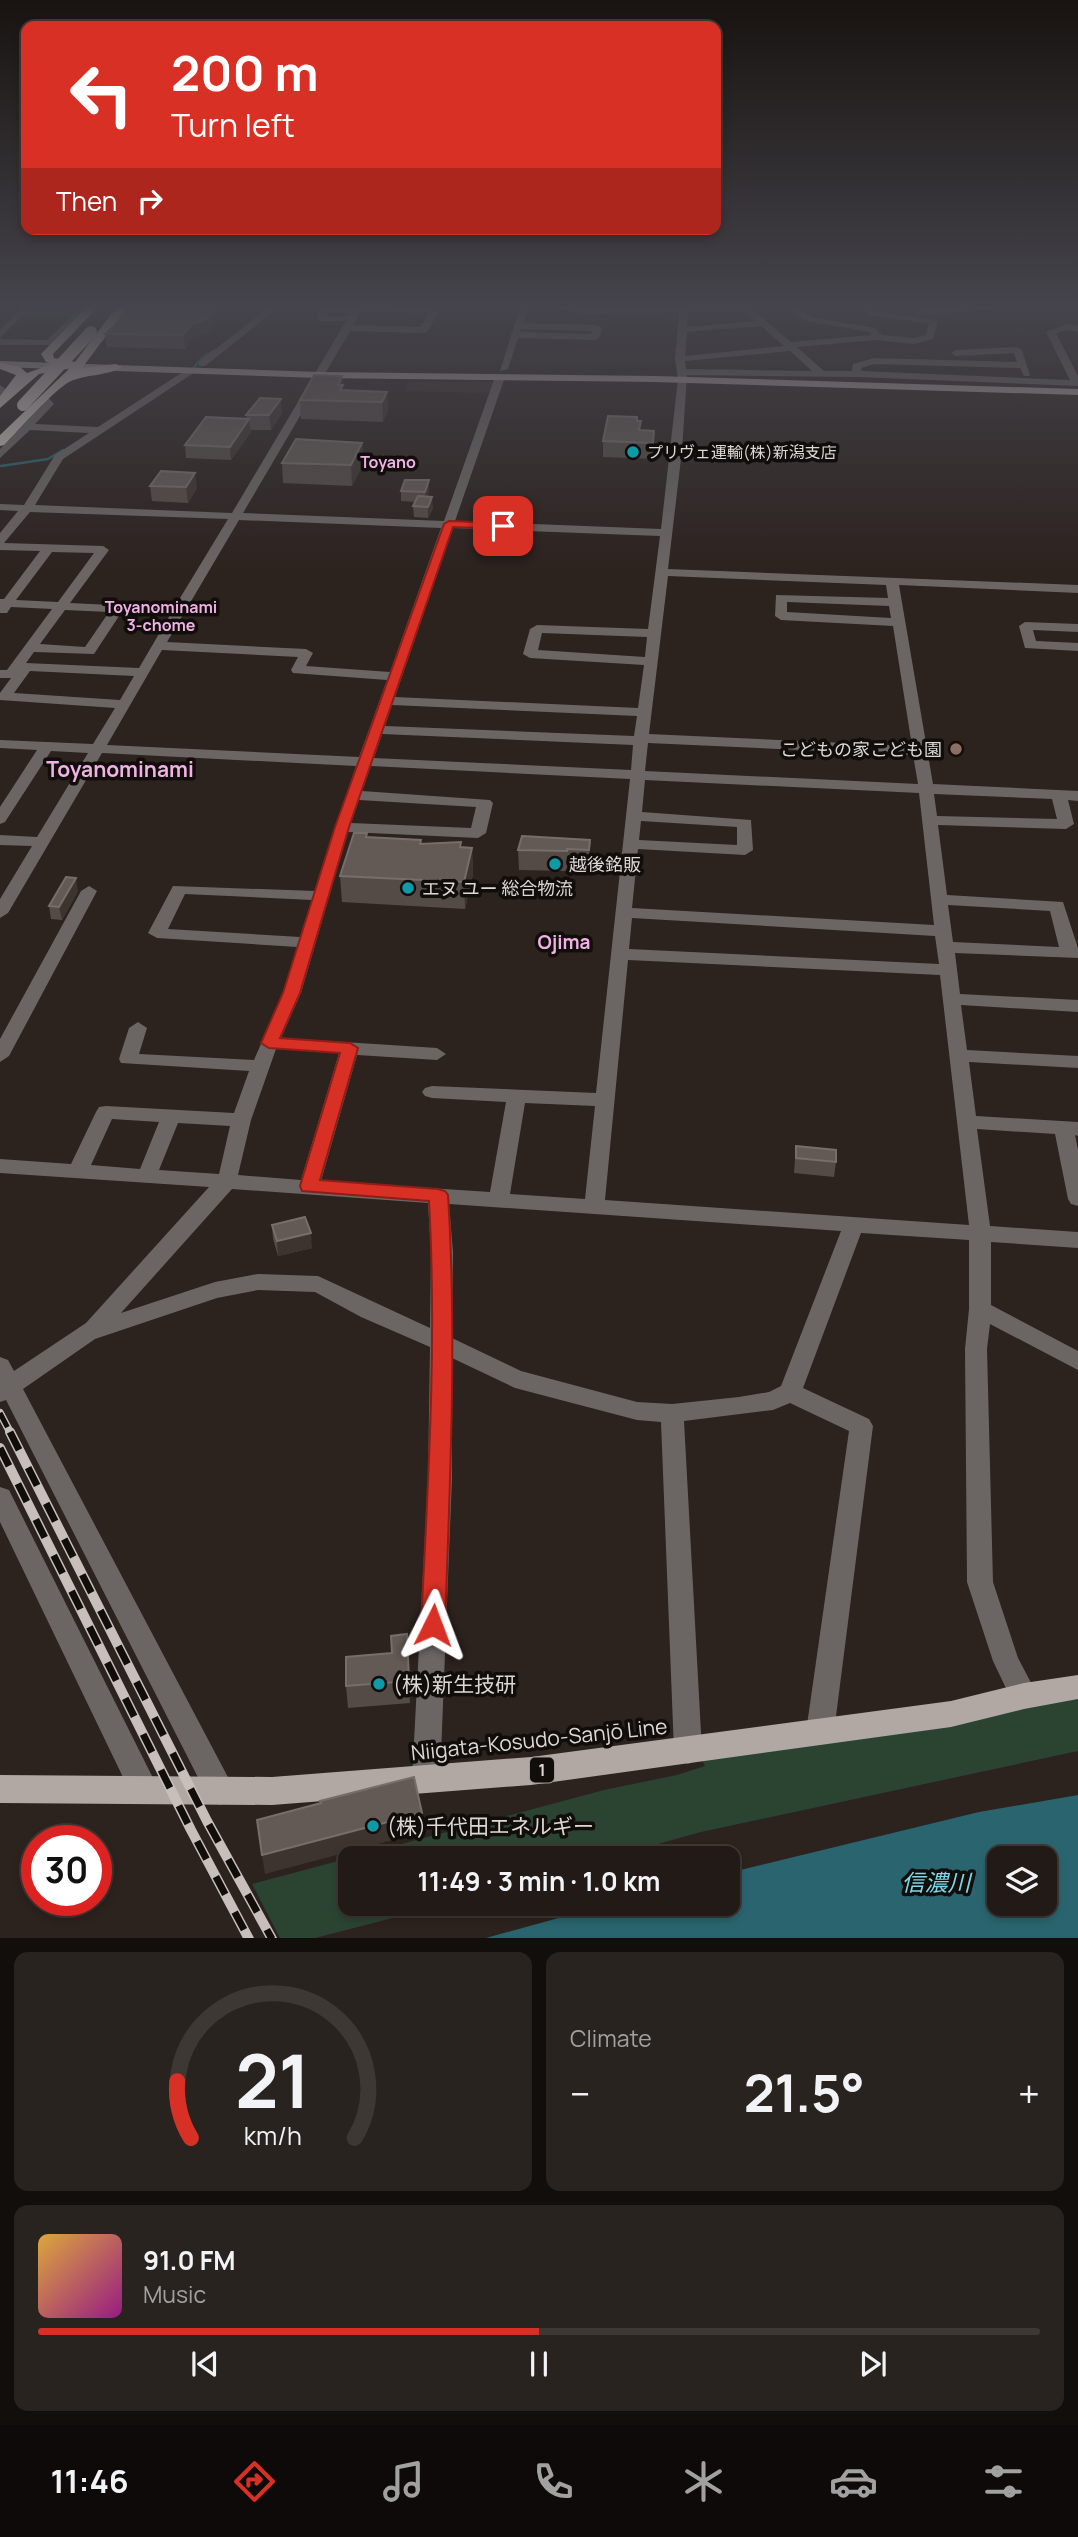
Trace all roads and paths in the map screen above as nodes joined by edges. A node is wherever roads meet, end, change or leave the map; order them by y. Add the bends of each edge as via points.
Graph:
1 (49, 394) edge
2 (155, 394) edge
3 (308, 394) edge
4 (494, 394) edge
5 (681, 394) edge
6 (44, 399) junction
7 (12, 405) edge
8 (0, 418) edge
9 (27, 427) junction
10 (102, 430) junction
11 (0, 431) edge
12 (0, 442) edge
13 (0, 455) edge
14 (0, 507) edge
15 (27, 508) junction
16 (236, 515) junction
17 (449, 524) junction
18 (666, 533) junction
19 (0, 540) edge
20 (0, 546) edge
21 (49, 548) junction
22 (662, 572) junction
23 (892, 583) junction
24 (1078, 589) edge
25 (895, 602) junction
26 (62, 606) junction
27 (2, 607) edge
28 (117, 610) junction
29 (178, 612) junction
30 (898, 622) junction
31 (1078, 628) edge
32 (654, 633) junction
33 (158, 646) junction
34 (1078, 647) edge
35 (31, 648) junction
36 (651, 661) junction
37 (142, 672) junction
38 (0, 674) edge
39 (396, 676) junction
40 (387, 701) junction
41 (123, 704) junction
42 (644, 712) junction
43 (377, 730) junction
44 (641, 739) junction
45 (0, 744) edge
46 (47, 746) junction
47 (97, 748) junction
48 (919, 751) junction
49 (366, 762) junction
50 (639, 774) junction
51 (926, 789) junction
52 (354, 795) junction
53 (1059, 796) junction
54 (1078, 796) edge
55 (635, 816) junction
56 (0, 819) edge
57 (929, 820) junction
58 (342, 827) junction
59 (0, 840) edge
60 (42, 842) junction
61 (631, 844) junction
62 (89, 891) dead end
63 (321, 896) junction
64 (938, 899) junction
65 (0, 913) edge
66 (624, 914) junction
67 (944, 939) junction
68 (307, 943) junction
69 (1074, 953) edge
70 (619, 954) junction
71 (948, 970) junction
72 (953, 999) junction
73 (1078, 1006) edge
74 (138, 1028) dead end
75 (269, 1043) junction
76 (350, 1048) junction
77 (437, 1054) dead end
78 (0, 1056) edge
79 (960, 1056) junction
80 (1078, 1062) edge
81 (260, 1066) junction
82 (432, 1092) dead end
83 (517, 1096) junction
84 (605, 1100) junction
85 (171, 1116) junction
86 (241, 1120) junction
87 (968, 1122) junction
88 (1071, 1129) edge
89 (0, 1166) edge
90 (78, 1171) junction
91 (147, 1175) junction
92 (227, 1181) junction
93 (309, 1186) junction
94 (438, 1195) junction
95 (1078, 1199) edge
96 (499, 1200) junction
97 (594, 1207) junction
98 (853, 1224) junction
99 (980, 1232) junction
100 (1078, 1240) edge
101 (980, 1309) junction
102 (89, 1333) junction
103 (440, 1342) junction
104 (1078, 1361) edge
105 (3, 1382) edge
106 (790, 1392) junction
107 (672, 1413) junction
108 (0, 1497) edge
109 (1078, 1687) edge
110 (1024, 1696) junction
111 (820, 1732) junction
112 (688, 1751) junction
113 (426, 1779) junction
114 (0, 1789) edge
115 (144, 1790) junction
116 (220, 1791) junction

1 - 6 highway
2 - 10 street
3 - 16 street
4 - 17 street
5 - 18 street
6 - 9 street via 49,404
6 - 12 highway
7 - 8 highway
7 - 11 highway
9 - 10 street
9 - 13 street
10 - 15 street via 59,457
14 - 15 street
15 - 16 street
15 - 19 street
16 - 17 street
16 - 29 street
17 - 18 street
17 - 39 street
18 - 22 street
20 - 21 street
21 - 26 street via 103,550
21 - 27 street
22 - 23 street
22 - 32 street
23 - 24 street
23 - 25 street
25 - 30 street
25 - 30 street via 780,598 781,616
26 - 27 street
26 - 28 street
26 - 35 street
28 - 29 street
28 - 35 street via 89,651
29 - 33 street
30 - 48 street
31 - 34 street via 1025,626 1030,645
32 - 36 street
32 - 36 street via 537,629 530,654
33 - 37 street
33 - 39 street via 306,653 298,670
35 - 38 street via 11,674
36 - 42 street
37 - 41 street
37 - 41 street via 26,667 4,698
39 - 40 street
40 - 42 street
40 - 43 street
41 - 47 street
42 - 44 street
43 - 44 street
43 - 49 street
44 - 48 street
44 - 50 street
45 - 46 street
46 - 47 street
46 - 56 street
47 - 49 street
47 - 60 street
48 - 51 street
49 - 50 street
49 - 52 street
50 - 51 street
50 - 55 street
51 - 53 street
51 - 57 street
52 - 58 street
52 - 58 street via 485,803 478,833
53 - 54 street
53 - 57 street via 1066,824
55 - 61 street
55 - 61 street via 745,823 745,850
57 - 64 street
58 - 63 street
59 - 60 street
60 - 65 street
61 - 66 street
62 - 78 street
63 - 68 street
63 - 68 street via 179,889 157,933
64 - 67 street
64 - 69 street via 1057,906
66 - 67 street
66 - 70 street
67 - 69 street
67 - 71 street
68 - 75 street via 292,993
70 - 71 street
70 - 84 street
71 - 72 street
72 - 73 street
72 - 79 street
74 - 81 street via 128,1059
75 - 76 street
75 - 81 street
76 - 77 street
76 - 93 street
79 - 80 street
79 - 87 street
81 - 86 street
82 - 83 street
83 - 84 street
83 - 96 street
84 - 97 street
85 - 86 street
85 - 90 street via 106,1112
85 - 91 street
86 - 92 street
87 - 88 street
87 - 99 street
88 - 95 street
89 - 90 street
90 - 91 street
91 - 92 street
92 - 93 street
92 - 102 street
93 - 94 street
94 - 96 street
94 - 103 street
96 - 97 street
97 - 98 street
98 - 99 street
98 - 106 street
99 - 100 street
99 - 101 street
101 - 104 street
101 - 110 street via 976,1349 980,1581 1006,1661
102 - 103 street via 215,1290 258,1282 318,1284
102 - 105 street
103 - 107 street via 514,1379 637,1411
103 - 113 street via 440,1478
105 - 116 street
106 - 107 street via 773,1401
106 - 111 street via 860,1426
107 - 112 street
108 - 115 street
109 - 110 main road, Niigata-Kosudo-Sanjō Line / 1
110 - 111 main road, Niigata-Kosudo-Sanjō Line / 1 via 951,1714
111 - 112 main road, Niigata-Kosudo-Sanjō Line / 1
112 - 113 main road, Niigata-Kosudo-Sanjō Line / 1
113 - 116 main road, Niigata-Kosudo-Sanjō Line / 1
114 - 115 main road, Niigata-Kosudo-Sanjō Line / 1
115 - 116 main road, Niigata-Kosudo-Sanjō Line / 1

